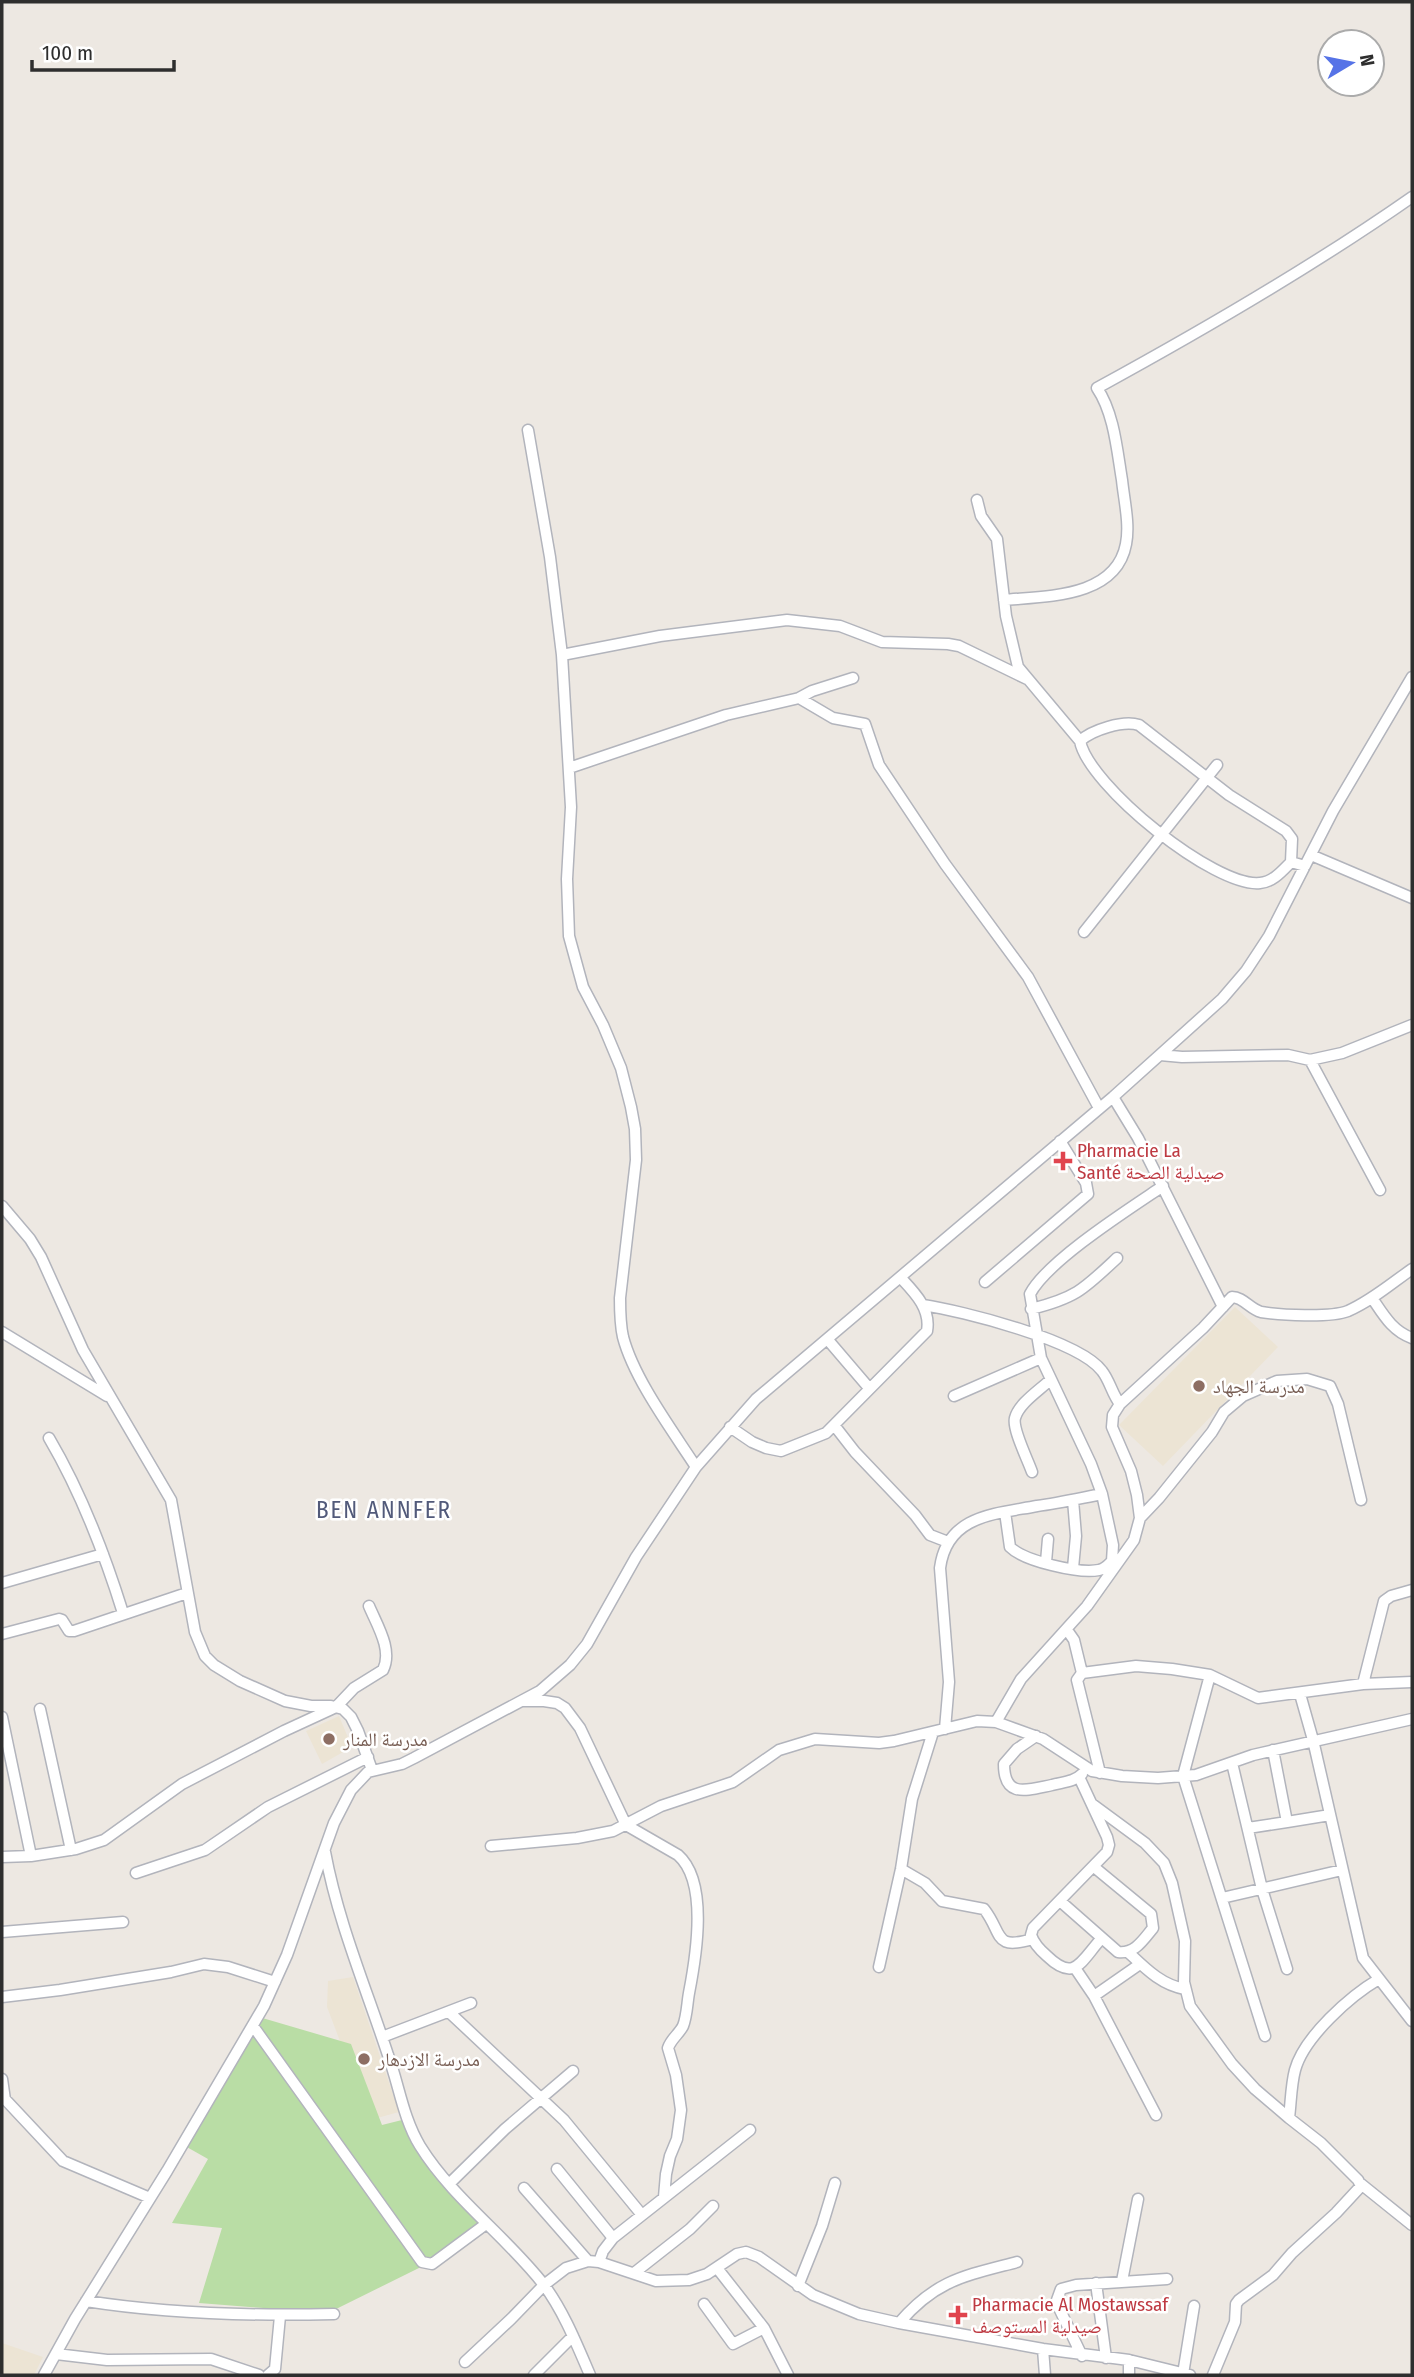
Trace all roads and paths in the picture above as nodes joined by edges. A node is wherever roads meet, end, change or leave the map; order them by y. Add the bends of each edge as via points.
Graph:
1 (1412, 197) edge
2 (528, 430) dead end
3 (977, 500) dead end
4 (1004, 600) junction
5 (562, 655) junction
6 (1412, 677) edge
7 (853, 678) dead end
8 (1027, 680) junction
9 (799, 698) junction
10 (1080, 741) junction
11 (1217, 765) dead end
12 (569, 768) junction
13 (1208, 779) junction
14 (1162, 836) junction
15 (1311, 855) junction
16 (1291, 862) junction
17 (1305, 866) junction
18 (1412, 898) edge
19 (1084, 932) dead end
20 (1412, 1025) edge
21 (1160, 1055) junction
22 (1310, 1060) junction
23 (1113, 1097) junction
24 (1099, 1108) junction
25 (1060, 1141) junction
26 (1163, 1186) junction
27 (1380, 1190) dead end
28 (2, 1206) edge
29 (1117, 1258) dead end
30 (1412, 1269) edge
31 (901, 1278) junction
32 (985, 1282) dead end
33 (1372, 1298) junction
34 (923, 1305) junction
35 (1223, 1307) junction
36 (1031, 1309) junction
37 (2, 1332) edge
38 (1035, 1333) junction
39 (1412, 1338) edge
40 (828, 1340) junction
41 (1041, 1358) junction
42 (1050, 1381) junction
43 (869, 1388) junction
44 (954, 1396) dead end
45 (110, 1398) junction
46 (1120, 1404) junction
47 (834, 1425) junction
48 (730, 1427) junction
49 (49, 1438) dead end
50 (696, 1467) junction
51 (1032, 1472) dead end
52 (1102, 1494) junction
53 (1073, 1500) junction
54 (1361, 1500) dead end
55 (1005, 1511) junction
56 (1140, 1518) junction
57 (1048, 1539) dead end
58 (948, 1542) junction
59 (103, 1554) junction
60 (1046, 1562) junction
61 (1073, 1568) junction
62 (2, 1583) edge
63 (1412, 1590) edge
64 (187, 1593) junction
65 (369, 1606) dead end
66 (123, 1614) junction
67 (1067, 1630) junction
68 (2, 1634) edge
69 (1082, 1673) junction
70 (1210, 1675) junction
71 (1412, 1682) edge
72 (1363, 1684) junction
73 (1300, 1694) junction
74 (523, 1701) junction
75 (336, 1707) junction
76 (40, 1709) dead end
77 (2, 1717) edge
78 (1412, 1719) edge
79 (996, 1722) junction
80 (944, 1729) junction
81 (933, 1732) junction
82 (1036, 1736) junction
83 (1313, 1740) junction
84 (1273, 1750) junction
85 (368, 1757) junction
86 (1232, 1763) junction
87 (372, 1770) junction
88 (1082, 1773) junction
89 (1100, 1773) junction
90 (1183, 1776) junction
91 (1092, 1804) junction
92 (1330, 1815) junction
93 (1287, 1822) junction
94 (626, 1825) junction
95 (1248, 1828) junction
96 (491, 1846) dead end
97 (71, 1850) junction
98 (324, 1850) junction
99 (31, 1856) junction
100 (2, 1857) edge
101 (1094, 1867) junction
102 (901, 1869) junction
103 (1342, 1870) junction
104 (136, 1873) dead end
105 (1262, 1889) junction
106 (1222, 1898) junction
107 (1060, 1901) junction
108 (122, 1922) dead end
109 (2, 1932) edge
110 (1032, 1939) junction
111 (1101, 1939) junction
112 (1128, 1952) junction
113 (1140, 1964) junction
114 (879, 1967) dead end
115 (1075, 1968) junction
116 (1287, 1969) dead end
117 (1379, 1979) junction
118 (275, 1982) junction
119 (1185, 1989) junction
120 (1094, 1996) junction
121 (2, 1997) edge
122 (471, 2003) dead end
123 (450, 2013) junction
124 (1412, 2021) edge
125 (253, 2026) junction
126 (1265, 2036) dead end
127 (382, 2037) junction
128 (573, 2071) dead end
129 (2, 2079) edge
130 (3, 2098) edge
131 (541, 2098) junction
132 (1156, 2115) dead end
133 (1289, 2118) junction
134 (750, 2130) dead end
135 (557, 2169) dead end
136 (835, 2183) dead end
137 (449, 2184) junction
138 (1361, 2184) junction
139 (524, 2188) dead end
140 (664, 2197) junction
141 (150, 2199) junction
142 (1138, 2199) dead end
143 (713, 2206) dead end
144 (642, 2215) junction
145 (486, 2224) junction
146 (1412, 2225) edge
147 (613, 2238) junction
148 (594, 2262) junction
149 (1017, 2262) dead end
150 (717, 2268) junction
151 (634, 2273) junction
152 (1167, 2279) dead end
153 (1122, 2281) junction
154 (1096, 2283) junction
155 (544, 2285) junction
156 (798, 2286) junction
157 (86, 2301) junction
158 (704, 2304) dead end
159 (1194, 2306) dead end
160 (334, 2314) dead end
161 (280, 2316) junction
162 (899, 2323) junction
163 (764, 2328) junction
164 (573, 2336) junction
165 (1043, 2349) junction
166 (57, 2354) junction
167 (1082, 2356) junction
168 (1106, 2358) junction
169 (1129, 2360) junction
170 (465, 2362) dead end
171 (1186, 2374) edge
172 (44, 2375) edge
173 (259, 2375) edge
174 (268, 2375) edge
175 (534, 2375) edge
176 (590, 2375) edge
177 (788, 2375) edge
178 (1045, 2375) edge
179 (1129, 2375) edge
180 (1213, 2375) edge

1 - 4 street via 1245,304 1097,388 1105,402 1119,464 1126,521 1124,550 1105,579 1094,585
2 - 5 street
3 - 4 street via 981,516 997,539
4 - 8 street via 1018,667
5 - 8 street via 660,636 795,620 840,626 882,642 960,646
5 - 12 street
6 - 15 street
7 - 9 street
8 - 10 street
9 - 12 street via 713,718
9 - 24 street via 833,718 866,725 879,765 944,864 1028,977
10 - 13 street via 1099,731 1135,724
10 - 14 street via 1102,778
11 - 13 street
12 - 50 street via 571,945 583,987 621,1068 635,1129 636,1160 620,1298 622,1335 637,1371
13 - 14 street
13 - 16 street via 1290,835
14 - 16 street via 1216,871 1253,883 1268,881
14 - 19 street
15 - 17 street
15 - 18 street
16 - 17 street
17 - 21 street via 1246,971
20 - 22 street via 1342,1053
21 - 22 street via 1288,1055
21 - 23 street
22 - 27 street
23 - 24 street
23 - 26 street
24 - 25 street
25 - 31 street
25 - 32 street via 1088,1194
26 - 35 street
26 - 36 street via 1043,1275 1030,1294
28 - 45 street via 41,1257
29 - 36 street via 1077,1293
30 - 33 street
31 - 34 street
31 - 40 street
33 - 35 street via 1346,1312 1319,1314 1261,1312 1236,1297
33 - 39 street via 1391,1325
34 - 38 street
34 - 43 street via 927,1331
35 - 46 street
36 - 38 street
37 - 45 street
38 - 41 street
38 - 46 street via 1086,1356 1103,1371
40 - 43 street
40 - 48 street via 756,1399
41 - 42 street
41 - 44 street
42 - 51 street via 1015,1418
42 - 52 street
43 - 47 street
45 - 64 street via 170,1500
46 - 56 street via 1112,1427 1131,1471
47 - 48 street via 826,1433 782,1451 752,1442
47 - 58 street via 930,1535
48 - 50 street
49 - 59 street via 74,1482
50 - 74 street via 636,1557 587,1644 556,1678
52 - 53 street
52 - 61 street via 1112,1561 1099,1570
53 - 55 street
53 - 61 street
54 - 56 street via 1330,1386 1307,1379 1277,1381 1242,1396 1224,1412
55 - 58 street via 961,1528
55 - 60 street via 1010,1547
56 - 67 street via 1134,1540
57 - 60 street
58 - 80 street via 940,1568 949,1682
59 - 62 street
59 - 66 street
60 - 61 street
63 - 72 street via 1384,1601
64 - 66 street
64 - 75 street via 200,1646 214,1665 285,1701
65 - 75 street via 385,1646 386,1665
66 - 68 street via 74,1631 59,1619
67 - 69 street
67 - 79 street via 1021,1679
69 - 70 street via 1136,1666
69 - 89 street via 1077,1680
70 - 73 street via 1254,1698
70 - 90 street
71 - 72 street
72 - 73 street
73 - 83 street
74 - 87 street via 402,1764
74 - 94 street via 557,1703 572,1716
75 - 85 street via 351,1717
75 - 97 street via 182,1784 104,1840
76 - 97 street
77 - 99 street
78 - 83 street
79 - 80 street via 977,1721
79 - 82 street
80 - 81 street
81 - 94 street via 879,1743 815,1740 791,1745 746,1776 662,1806
81 - 102 street via 912,1799
82 - 88 street via 1066,1753
82 - 88 street via 1004,1764 1011,1786 1029,1790
83 - 84 street
83 - 92 street
84 - 86 street
84 - 93 street
85 - 87 street
85 - 104 street via 268,1807 205,1850
86 - 90 street
86 - 95 street
87 - 98 street via 351,1790
88 - 89 street
88 - 91 street
89 - 90 street
90 - 106 street
91 - 101 street via 1109,1845
91 - 119 street via 1158,1854 1169,1873 1185,1941
92 - 93 street
92 - 103 street
93 - 95 street
94 - 96 street via 594,1836
94 - 140 street via 685,1862 694,1889 694,1972 682,2027 668,2048 681,2110
95 - 105 street
97 - 99 street
98 - 118 street
98 - 127 street via 342,1924
99 - 100 street
101 - 107 street
101 - 112 street via 1153,1918 1153,1928
102 - 110 street via 925,1883 942,1901 984,1909 1005,1942 1013,1945
102 - 114 street
103 - 105 street
103 - 117 street via 1363,1958
105 - 106 street
105 - 116 street
106 - 126 street
107 - 110 street via 1033,1928
107 - 111 street
108 - 109 street
110 - 115 street via 1058,1967
111 - 112 street via 1118,1952
111 - 115 street
112 - 113 street
113 - 119 street via 1163,1981
113 - 120 street
115 - 120 street
117 - 124 street
117 - 133 street via 1352,1999 1303,2050 1295,2068
118 - 121 street via 204,1964
118 - 125 street
119 - 133 street via 1195,2015 1232,2063
120 - 132 street
122 - 123 street
123 - 127 street
123 - 131 street
125 - 141 street
125 - 145 street via 422,2262 432,2264
127 - 137 street via 413,2132
128 - 131 street
129 - 130 street
130 - 141 street via 69,2165
131 - 137 street
131 - 144 street
133 - 138 street
134 - 140 street
135 - 147 street
136 - 156 street
137 - 145 street
138 - 146 street
138 - 180 street via 1273,2275 1239,2300
139 - 148 street
140 - 144 street
141 - 157 street
142 - 153 street
143 - 151 street
144 - 147 street
145 - 155 street
147 - 148 street
148 - 151 street
148 - 155 street via 566,2268
149 - 162 street via 946,2283 921,2299
150 - 151 street via 689,2280 673,2281
150 - 156 street via 746,2252
150 - 163 street
152 - 153 street
153 - 154 street
154 - 167 street via 1068,2286 1058,2295 1059,2308
154 - 168 street
155 - 164 street
155 - 170 street
156 - 162 street via 841,2308
157 - 161 street via 131,2308
157 - 166 street
158 - 163 street via 731,2343
159 - 171 street
160 - 161 street
161 - 174 street via 275,2369
162 - 165 street
163 - 177 street
164 - 175 street
164 - 176 street
165 - 167 street
165 - 178 street
166 - 172 street
166 - 173 street via 107,2360 211,2360
167 - 168 street
168 - 169 street
169 - 171 street
169 - 179 street

